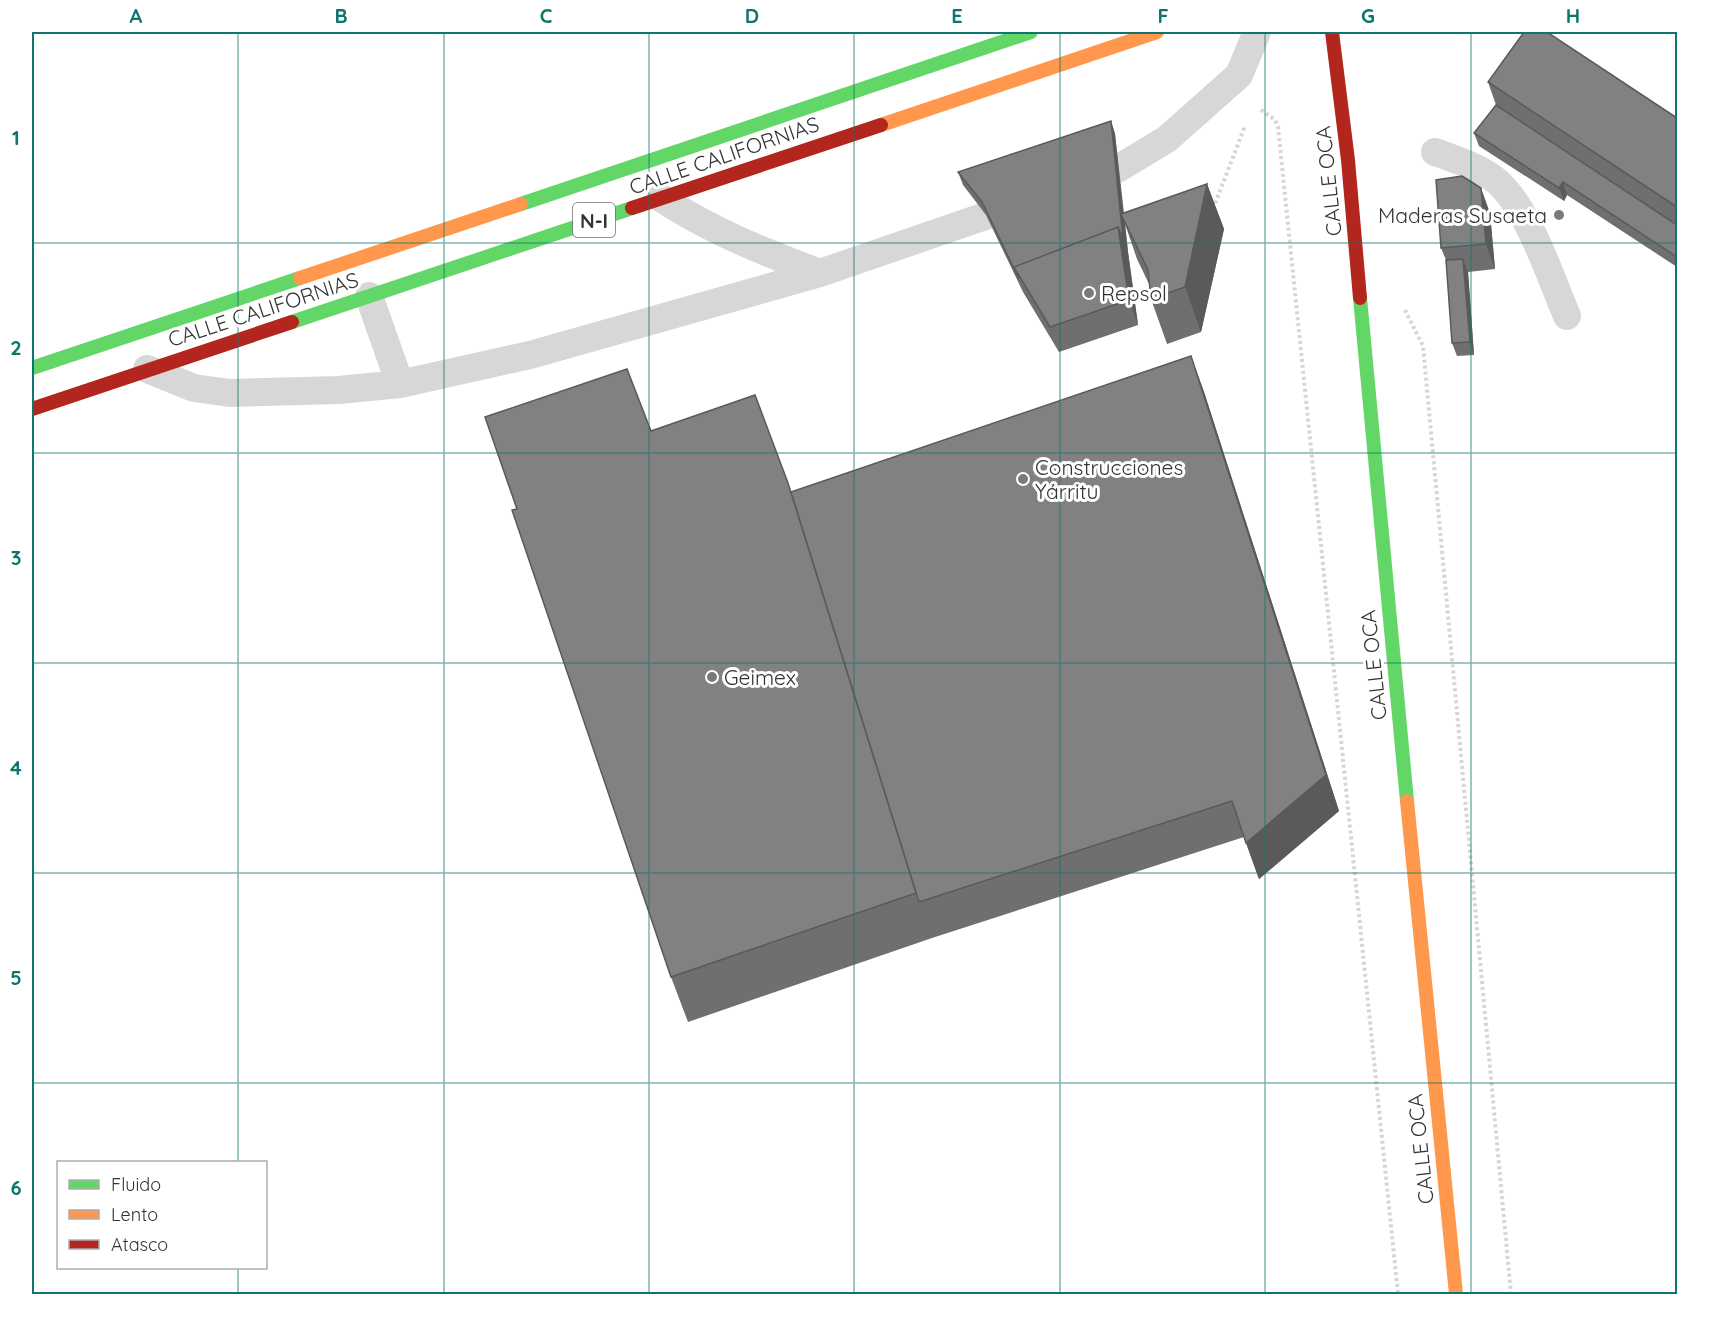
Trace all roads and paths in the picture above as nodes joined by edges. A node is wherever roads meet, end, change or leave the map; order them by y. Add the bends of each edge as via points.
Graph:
1 (1030, 32) edge
2 (1156, 32) edge
3 (1257, 32) edge
4 (1332, 32) edge
5 (1256, 110) dead end
6 (1245, 125) dead end
7 (1435, 152) dead end
8 (661, 198) junction
9 (1210, 217) dead end
10 (820, 273) junction
11 (369, 296) junction
12 (1402, 304) dead end
13 (1566, 316) dead end
14 (32, 368) edge
15 (147, 369) junction
16 (400, 384) junction
17 (32, 409) edge
18 (1398, 1294) edge
19 (1456, 1294) edge
20 (1511, 1294) edge

1 - 14 main road, CALLE CALIFORNIAS / N-I
2 - 8 main road, CALLE CALIFORNIAS / N-I
3 - 10 lane via 1239,75 1167,139 1119,168
4 - 19 main road, CALLE OCA via 1348,160
5 - 18 path via 1263,110 1278,127
6 - 9 path
7 - 13 lane via 1493,178 1515,200
8 - 10 lane via 741,243
8 - 11 main road, CALLE CALIFORNIAS / N-I
10 - 16 lane via 530,356
11 - 15 main road, CALLE CALIFORNIAS / N-I
11 - 16 lane
12 - 20 path via 1423,346
15 - 16 lane via 194,388 230,393
15 - 17 main road, CALLE CALIFORNIAS / N-I

